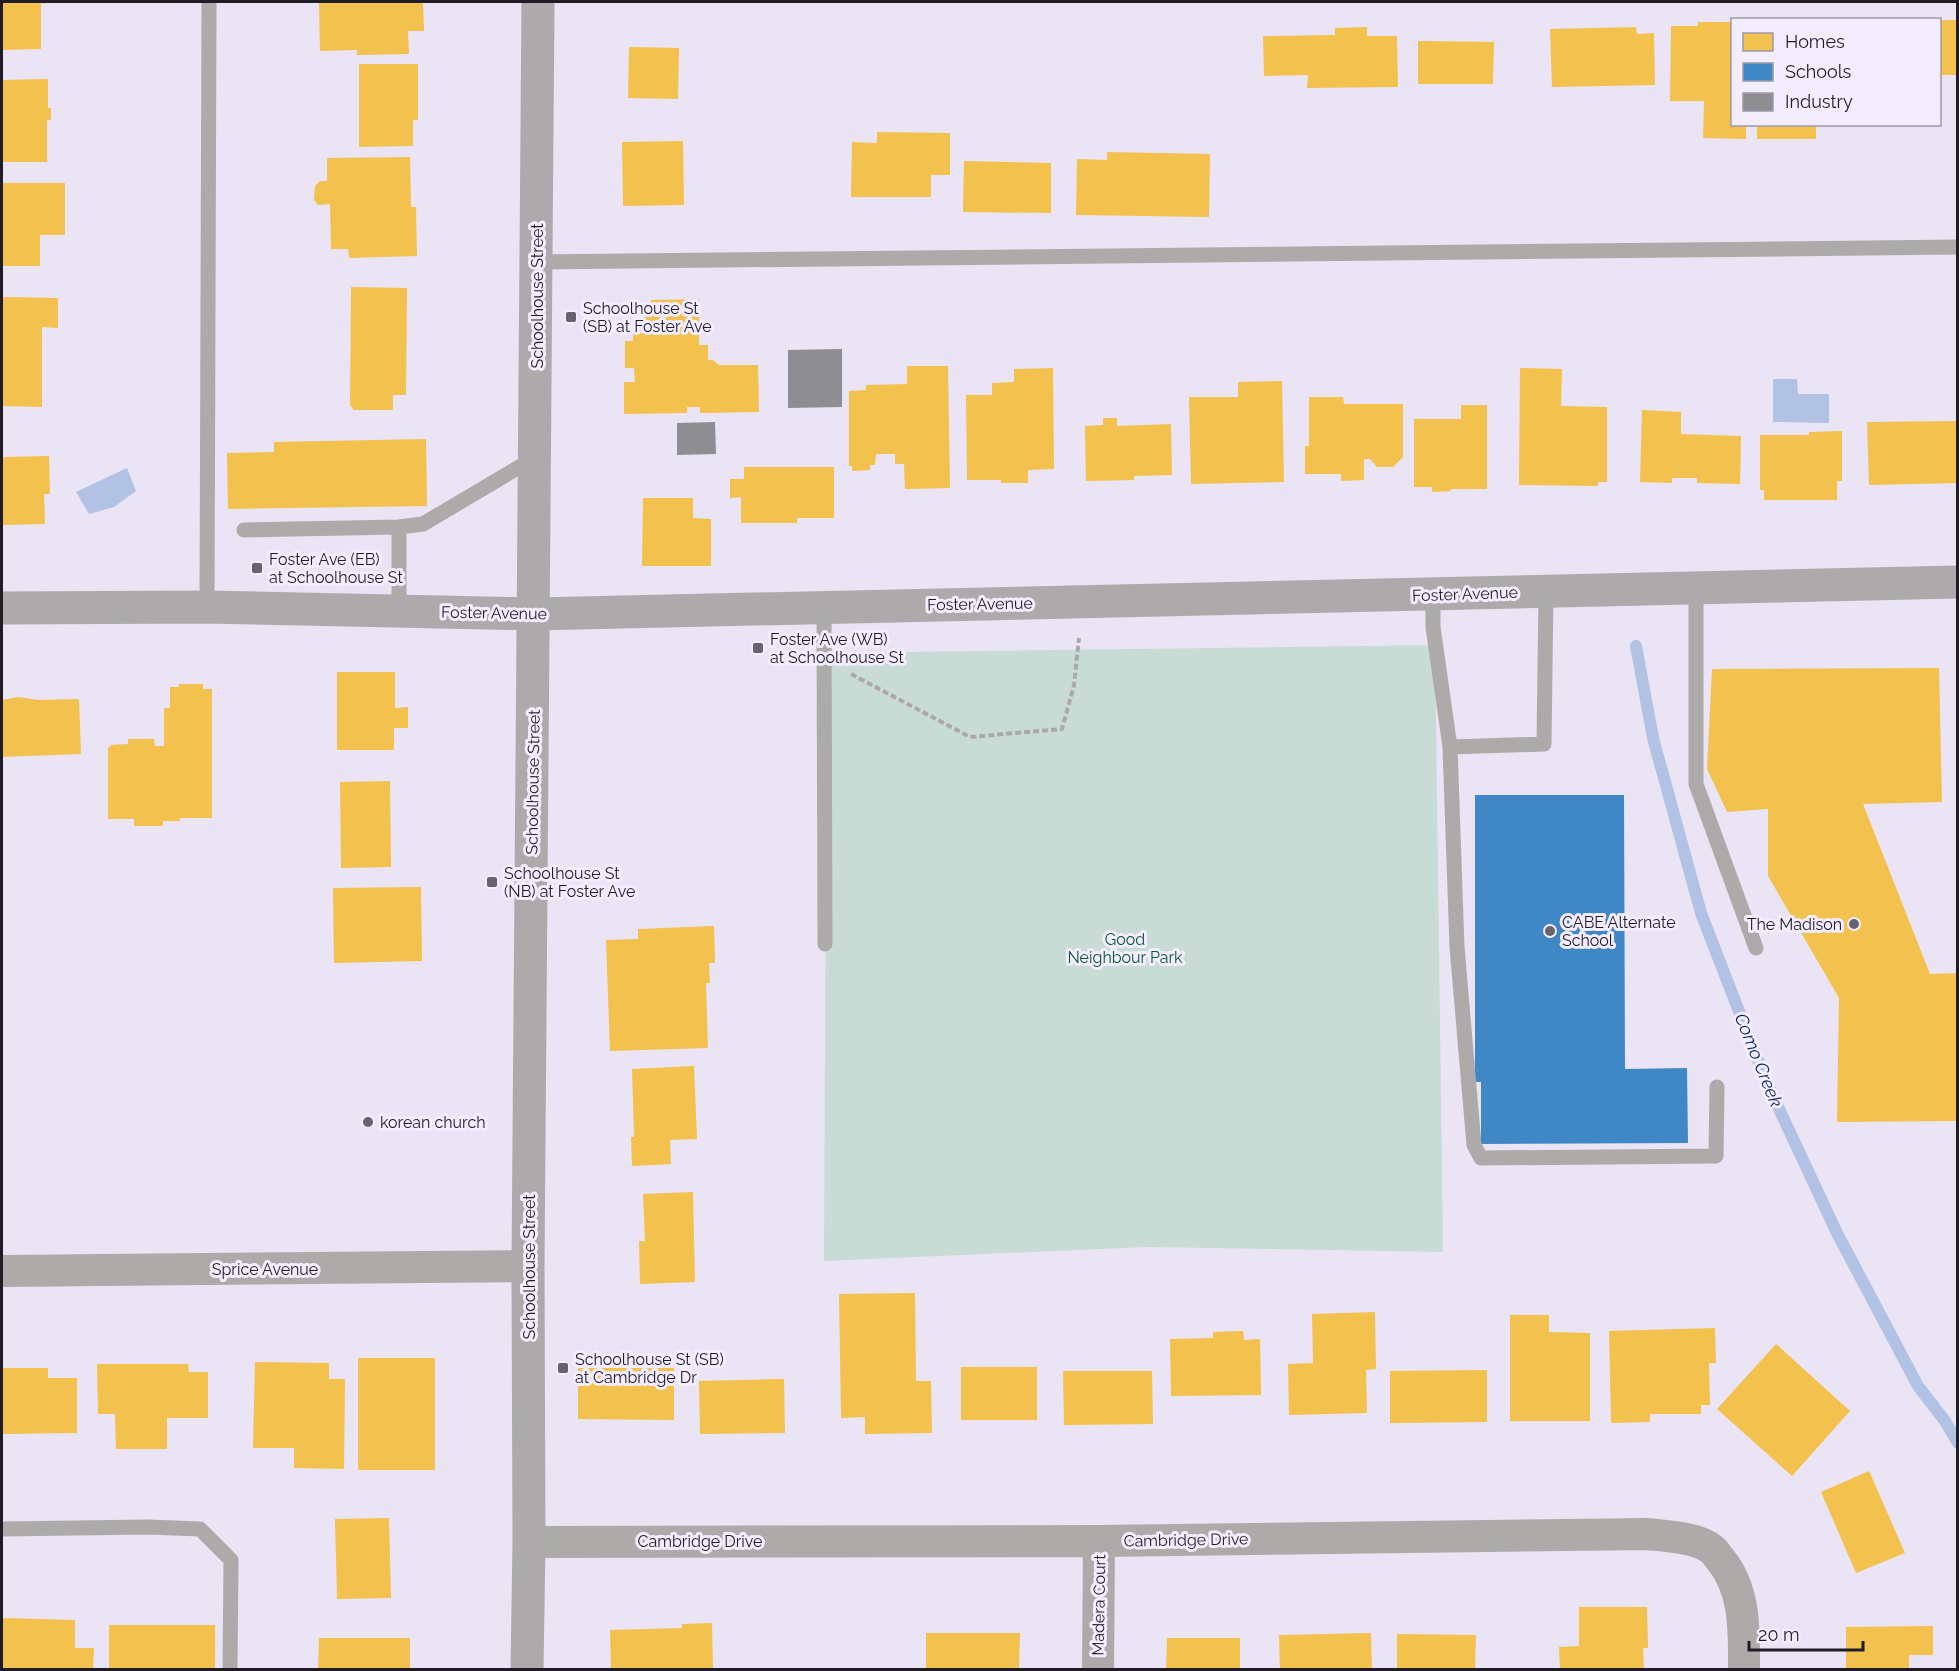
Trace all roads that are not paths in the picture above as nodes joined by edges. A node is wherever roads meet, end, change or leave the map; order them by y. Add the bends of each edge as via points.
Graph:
1 (209, 2) edge
2 (538, 2) edge
3 (1958, 247) edge
4 (537, 262) junction
5 (536, 457) junction
6 (399, 527) junction
7 (244, 530) dead end
8 (1958, 582) edge
9 (1696, 588) junction
10 (1546, 592) junction
11 (1433, 595) junction
12 (207, 607) junction
13 (2, 608) edge
14 (824, 608) junction
15 (399, 611) junction
16 (535, 614) junction
17 (1450, 747) junction
18 (825, 944) dead end
19 (1756, 948) dead end
20 (1717, 1087) dead end
21 (528, 1266) junction
22 (2, 1271) edge
23 (2, 1529) edge
24 (1099, 1541) junction
25 (529, 1542) junction
26 (230, 1670) edge
27 (527, 1670) edge
28 (1098, 1670) edge
29 (1744, 1670) edge

1 - 12 lane
2 - 4 street, Schoolhouse Street
3 - 4 lane
4 - 5 street, Schoolhouse Street
5 - 6 lane via 423,524
5 - 16 street, Schoolhouse Street
6 - 7 lane
6 - 15 lane
8 - 9 street, Foster Avenue
9 - 10 street, Foster Avenue
9 - 19 lane via 1696,784
10 - 11 street, Foster Avenue
10 - 17 lane via 1544,744
11 - 14 street, Foster Avenue
11 - 17 lane via 1433,627
12 - 13 street, Foster Avenue
12 - 15 street, Foster Avenue
14 - 16 street, Foster Avenue
14 - 18 lane
15 - 16 street, Foster Avenue
16 - 21 street, Schoolhouse Street
17 - 20 lane via 1457,947 1474,1144 1481,1158 1716,1156
21 - 22 street, Sprice Avenue
21 - 25 street, Schoolhouse Street
23 - 26 lane via 200,1529 231,1560
24 - 25 street, Cambridge Drive
24 - 28 street, Madera Court
24 - 29 street, Cambridge Drive via 1647,1534 1683,1538 1710,1548 1726,1566 1737,1588 1744,1623
25 - 27 street, Schoolhouse Street

